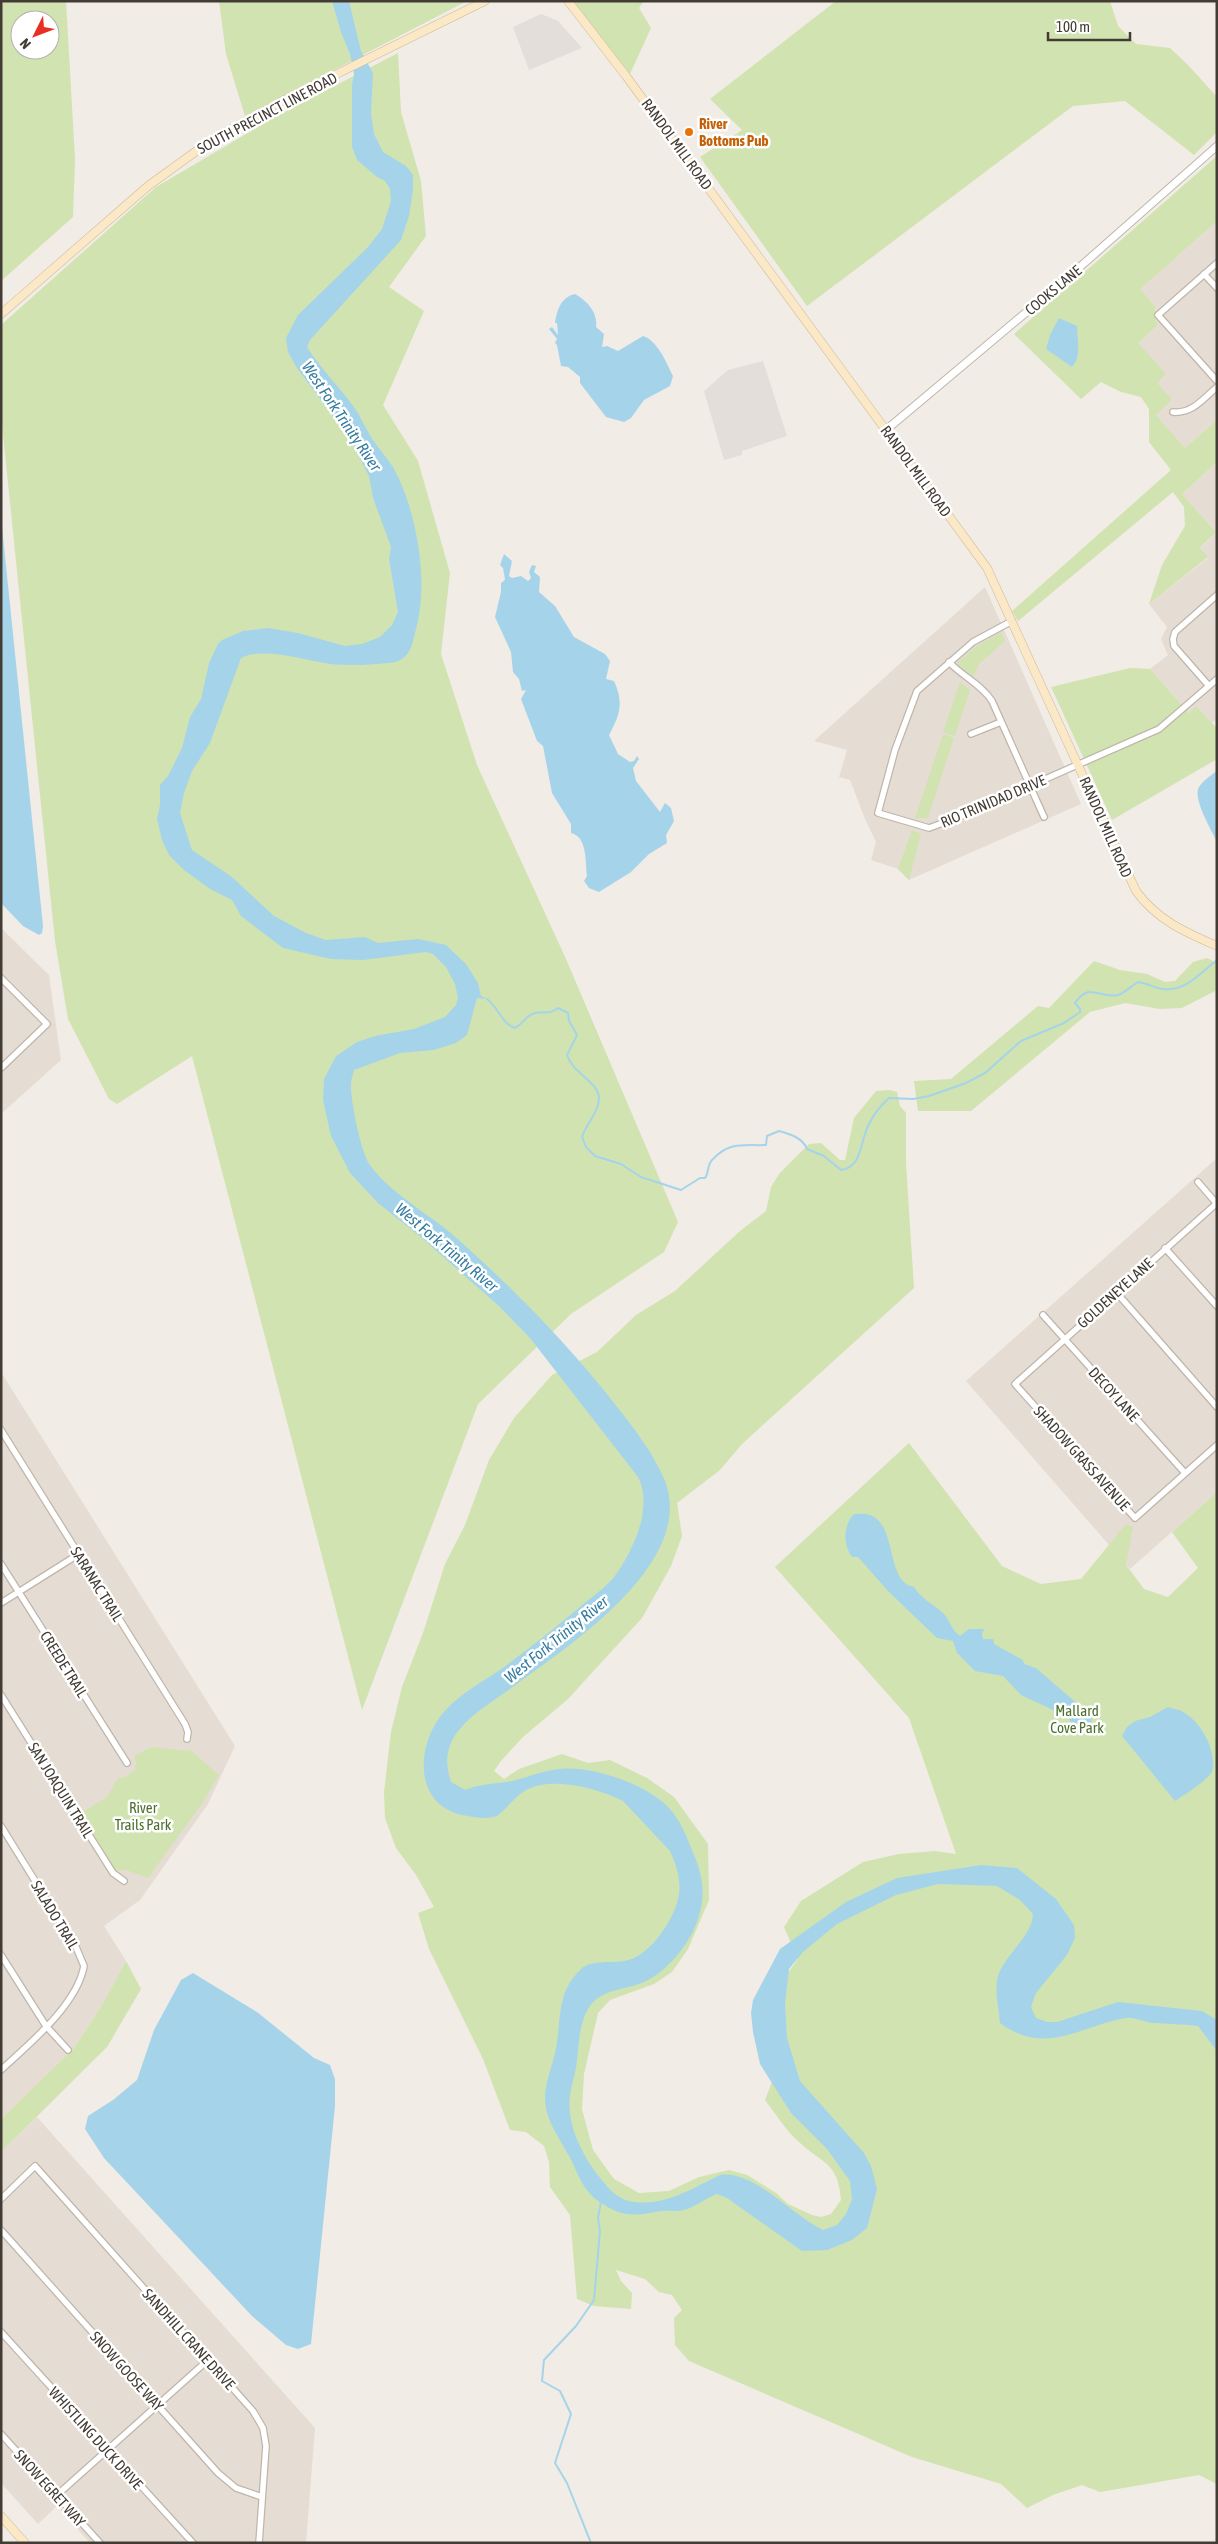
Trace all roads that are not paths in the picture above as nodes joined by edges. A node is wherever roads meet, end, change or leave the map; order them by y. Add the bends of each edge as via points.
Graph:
1 (485, 1) edge
2 (563, 1) edge
3 (568, 1) edge
4 (574, 8) junction
5 (1217, 146) edge
6 (1217, 263) edge
7 (1204, 274) junction
8 (1217, 288) edge
9 (1, 314) edge
10 (1217, 381) edge
11 (1217, 387) edge
12 (1173, 412) dead end
13 (886, 430) junction
14 (1217, 595) edge
15 (1012, 621) junction
16 (949, 662) junction
17 (1217, 679) edge
18 (1209, 686) junction
19 (1001, 722) junction
20 (971, 734) dead end
21 (1078, 764) junction
22 (1030, 786) junction
23 (1044, 817) dead end
24 (1217, 946) edge
25 (1, 978) edge
26 (1, 1068) edge
27 (1198, 1182) dead end
28 (1217, 1203) edge
29 (1165, 1248) junction
30 (1116, 1292) junction
31 (1217, 1306) edge
32 (1043, 1315) dead end
33 (1064, 1339) junction
34 (1015, 1384) joint
35 (1217, 1407) edge
36 (1, 1430) edge
37 (1217, 1445) edge
38 (1185, 1473) junction
39 (79, 1554) junction
40 (1, 1564) edge
41 (19, 1592) junction
42 (1, 1603) edge
43 (1, 1695) edge
44 (187, 1739) dead end
45 (127, 1763) dead end
46 (1, 1826) edge
47 (124, 1881) dead end
48 (1, 1955) edge
49 (46, 2026) junction
50 (68, 2050) dead end
51 (1, 2070) edge
52 (1, 2199) edge
53 (1, 2230) edge
54 (1, 2332) edge
55 (208, 2360) junction
56 (158, 2406) junction
57 (1, 2434) edge
58 (107, 2450) junction
59 (57, 2495) junction
60 (262, 2497) junction
61 (1, 2516) edge
62 (25, 2543) edge
63 (100, 2543) edge
64 (193, 2543) edge
65 (259, 2543) edge

1 - 9 main road, SOUTH PRECINCT LINE ROAD via 278,103 213,139 148,186
2 - 4 main road, RANDOL MILL ROAD
3 - 4 main road, RANDOL MILL ROAD
4 - 13 main road, RANDOL MILL ROAD
5 - 13 street, COOKS LANE via 1073,274
6 - 7 street
7 - 8 street
7 - 10 street via 1158,315
11 - 12 street via 1192,408 1183,413
13 - 15 main road, RANDOL MILL ROAD via 986,568
14 - 18 street via 1175,632 1173,639 1174,646
15 - 16 street via 983,635
15 - 21 main road, RANDOL MILL ROAD
16 - 19 street via 989,696
16 - 22 street, RIO TRINIDAD DRIVE via 913,697 878,813 929,828
17 - 18 street, RIO TRINIDAD DRIVE
18 - 21 street, RIO TRINIDAD DRIVE via 1159,729
19 - 20 street
19 - 22 street
21 - 22 street, RIO TRINIDAD DRIVE
21 - 24 main road, RANDOL MILL ROAD via 1136,891 1158,916 1178,929
22 - 23 street
25 - 26 street via 47,1024
27 - 28 street
28 - 29 street, GOLDENEYE LANE
29 - 30 street, GOLDENEYE LANE
29 - 31 street
30 - 33 street, GOLDENEYE LANE
30 - 35 street
32 - 33 street, DECOY LANE
33 - 34 street, GOLDENEYE LANE
33 - 38 street, DECOY LANE
34 - 38 street, SHADOW GRASS AVENUE via 1135,1518
36 - 39 street, SARANAC TRAIL
37 - 38 street, SHADOW GRASS AVENUE
39 - 41 street
39 - 44 street, SARANAC TRAIL via 185,1724
40 - 41 street, CREEDE TRAIL
41 - 42 street
41 - 45 street, CREEDE TRAIL
43 - 47 street, SAN JOAQUIN TRAIL via 113,1873
46 - 49 street, SALADO TRAIL via 76,1947 84,1966 69,1998
48 - 49 street
49 - 50 street
49 - 51 street, SALADO TRAIL
52 - 55 street, SANDHILL CRANE DRIVE via 35,2166
53 - 56 street, SNOW GOOSE WAY
54 - 58 street, WHISTLING DUCK DRIVE
55 - 56 street
55 - 60 street, SANDHILL CRANE DRIVE via 247,2403 263,2428 266,2455
56 - 58 street
56 - 60 street, SNOW GOOSE WAY via 228,2482 244,2492
57 - 59 street, SNOW EGRET WAY
58 - 59 street
58 - 64 street, WHISTLING DUCK DRIVE
59 - 63 street, SNOW EGRET WAY
60 - 65 street, SANDHILL CRANE DRIVE
61 - 62 main road

